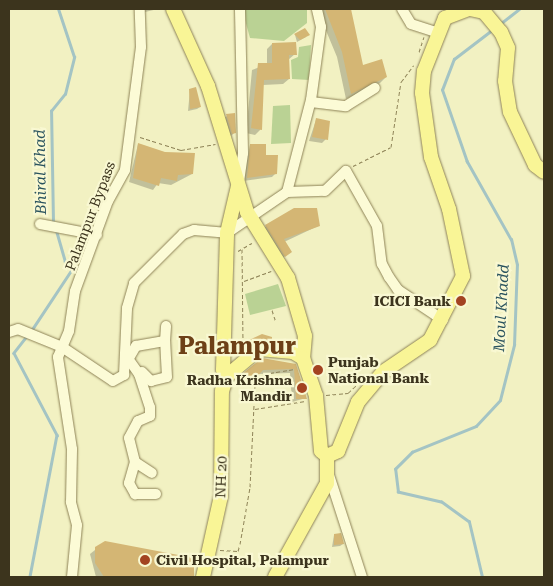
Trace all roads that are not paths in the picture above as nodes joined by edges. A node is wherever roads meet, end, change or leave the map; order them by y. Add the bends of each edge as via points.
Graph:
1 (140, 9) edge
2 (173, 9) edge
3 (240, 9) edge
4 (317, 9) edge
5 (402, 9) edge
6 (469, 9) edge
7 (431, 32) junction
8 (375, 88) dead end
9 (311, 102) junction
10 (544, 172) edge
11 (238, 186) junction
12 (287, 192) junction
13 (252, 218) junction
14 (40, 224) dead end
15 (227, 233) junction
16 (97, 235) junction
17 (443, 320) junction
18 (166, 326) dead end
19 (14, 331) edge
20 (165, 341) junction
21 (62, 347) junction
22 (128, 358) junction
23 (301, 363) junction
24 (136, 370) junction
25 (226, 376) junction
26 (327, 456) junction
27 (135, 462) junction
28 (152, 473) dead end
29 (328, 474) junction
30 (156, 494) dead end
31 (72, 577) edge
32 (203, 577) edge
33 (275, 577) edge
34 (362, 577) edge

1 - 16 street, Palampur Bypass via 141,47 124,170
2 - 11 main road via 208,86
3 - 11 street via 244,153
4 - 9 street via 321,27
5 - 7 street via 412,24
6 - 7 main road via 445,18
6 - 10 main road via 491,19 508,48 506,97 524,143
7 - 17 main road via 422,93 432,158 449,209 463,276
8 - 9 street via 346,106
9 - 12 street
11 - 13 main road
11 - 15 main road, NH 20
12 - 13 street
12 - 17 street via 325,191 346,171 377,226 382,264 389,277 398,290
13 - 15 street
13 - 23 main road via 279,262 298,308 306,336
14 - 16 street
15 - 22 street via 194,230 183,234 134,283 127,308
15 - 25 main road, NH 20 via 223,370
16 - 21 street, Palampur Bypass via 75,291
17 - 26 main road via 430,340 383,372 358,402 338,451
18 - 20 street
19 - 21 street
20 - 22 street via 136,346
20 - 24 street via 167,377 150,381
21 - 22 street via 113,381 124,375
21 - 31 street, Palampur Bypass via 59,377 72,449 71,502 77,526
22 - 24 street
23 - 25 main road via 293,352 259,349
23 - 26 main road via 316,399 322,451
24 - 27 street via 150,407 150,416 138,421 129,438
25 - 32 main road, NH 20 via 222,391 222,496
26 - 29 main road
27 - 28 street
27 - 30 street via 130,473 131,489 139,496
29 - 33 main road via 323,491
29 - 34 street

